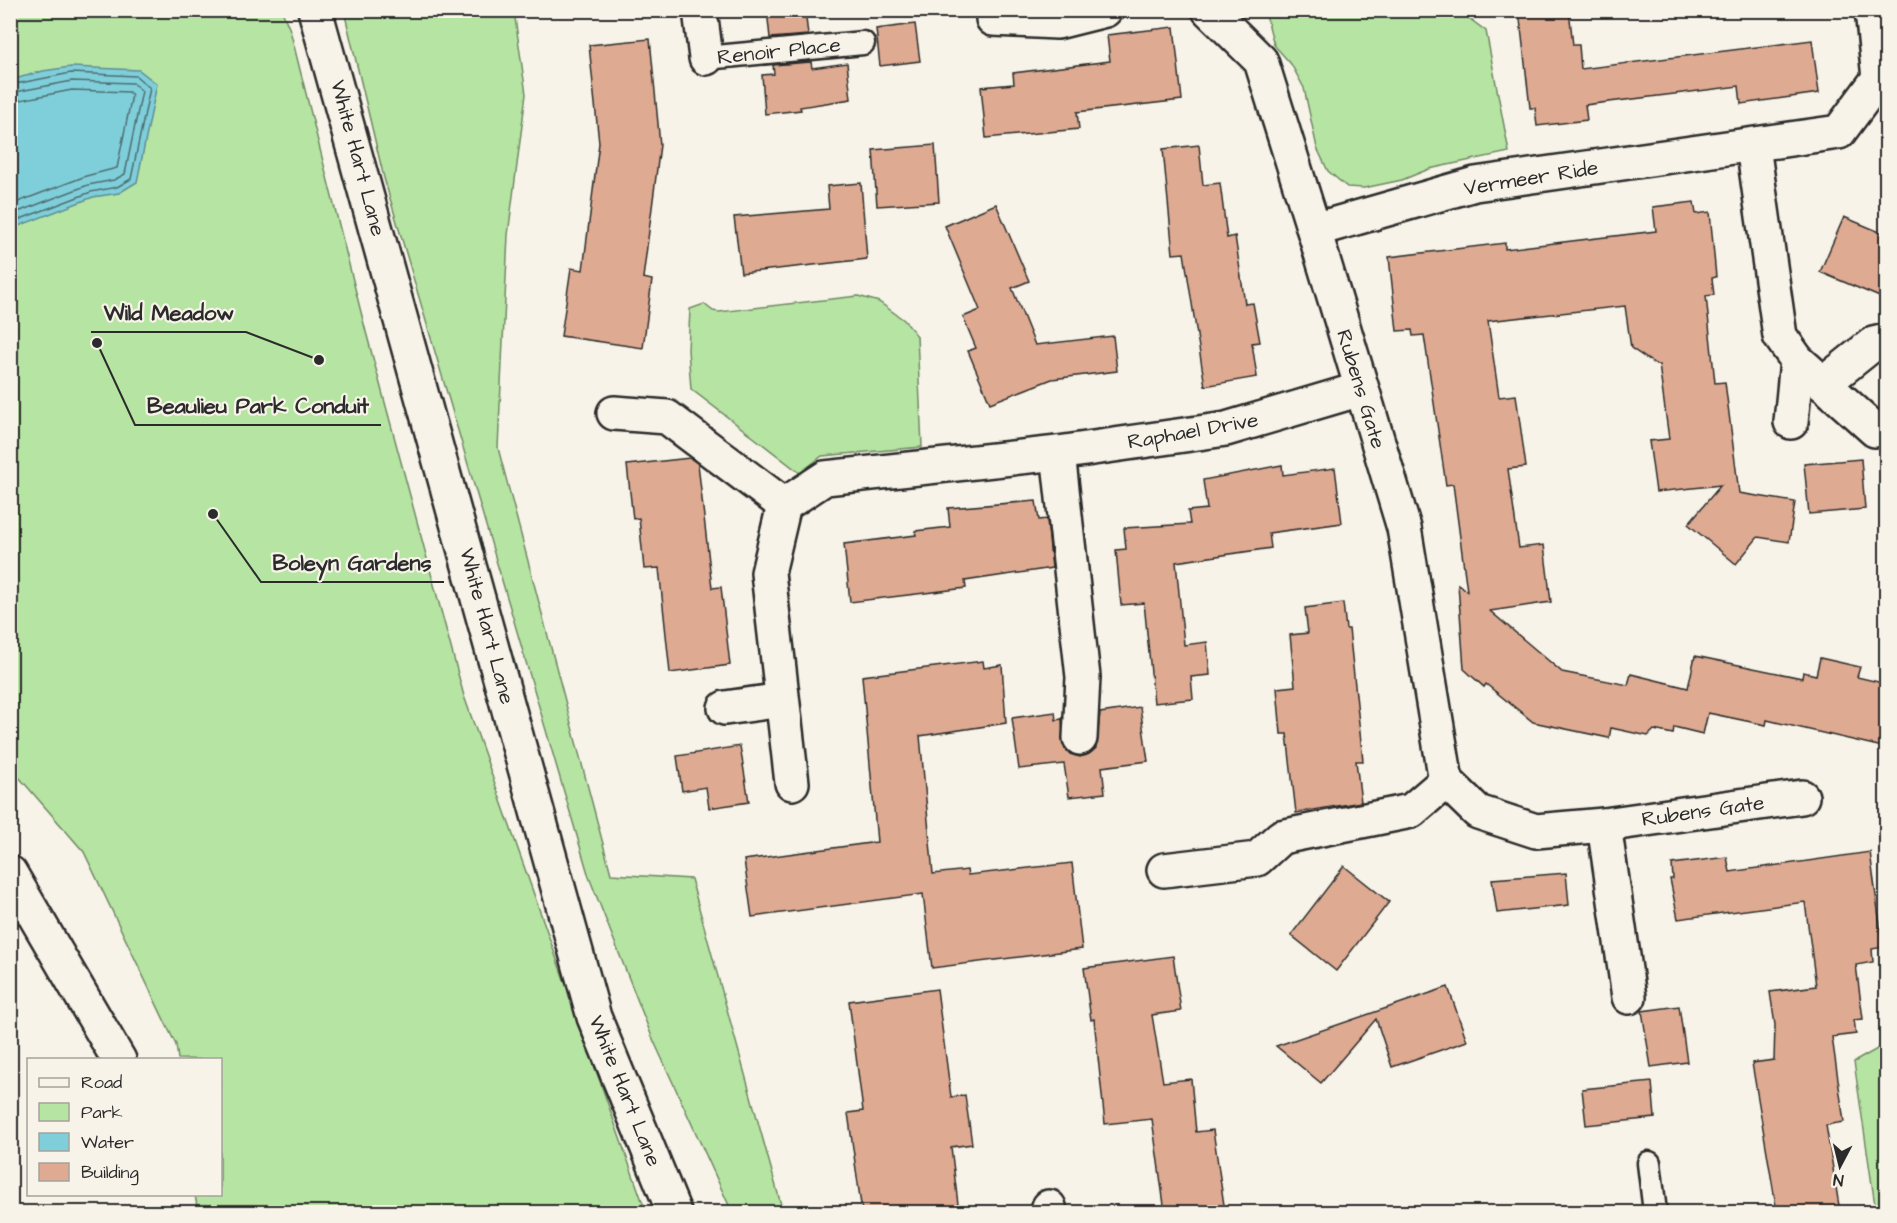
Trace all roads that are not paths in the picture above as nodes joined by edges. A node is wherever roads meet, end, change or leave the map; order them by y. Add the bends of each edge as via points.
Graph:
1 (700, 10) edge
2 (1105, 10) edge
3 (1872, 10) edge
4 (1222, 14) edge
5 (319, 18) edge
6 (993, 19) dead end
7 (863, 43) dead end
8 (706, 58) joint
9 (1753, 146) junction
10 (1314, 230) junction
11 (1887, 341) edge
12 (1797, 360) junction
13 (1823, 384) junction
14 (1361, 389) junction
15 (614, 412) dead end
16 (1791, 422) dead end
17 (1875, 430) dead end
18 (1058, 453) junction
19 (784, 505) junction
20 (782, 700) junction
21 (725, 708) dead end
22 (1080, 738) dead end
23 (1446, 781) junction
24 (792, 783) dead end
25 (1802, 797) dead end
26 (1604, 825) junction
27 (1164, 870) dead end
28 (10, 873) edge
29 (1629, 997) dead end
30 (118, 1058) edge
31 (1649, 1163) dead end
32 (674, 1212) edge
33 (1655, 1212) edge

1 - 8 street, Renoir Place
2 - 6 street via 1057,22
3 - 9 street, Vermeer Ride via 1879,78 1839,132
4 - 10 street, Rubens Gate via 1261,61
5 - 32 street, White Hart Lane via 594,1017
7 - 8 lane, Renoir Place
9 - 10 street, Vermeer Ride via 1475,184
9 - 12 street via 1780,336
10 - 14 street, Rubens Gate
11 - 13 street via 1873,344
12 - 13 street
12 - 16 street
13 - 17 street
14 - 18 street, Raphael Drive via 1226,429
14 - 23 street, Rubens Gate via 1404,528
15 - 19 street via 667,417
18 - 19 street, Raphael Drive via 825,478
18 - 22 street via 1083,677
19 - 20 street via 768,573
20 - 21 street
20 - 24 street
23 - 26 street, Rubens Gate via 1478,812 1536,831
23 - 27 street via 1412,811 1281,837 1257,859
25 - 26 street, Rubens Gate
26 - 29 street
28 - 30 street
31 - 33 lane

